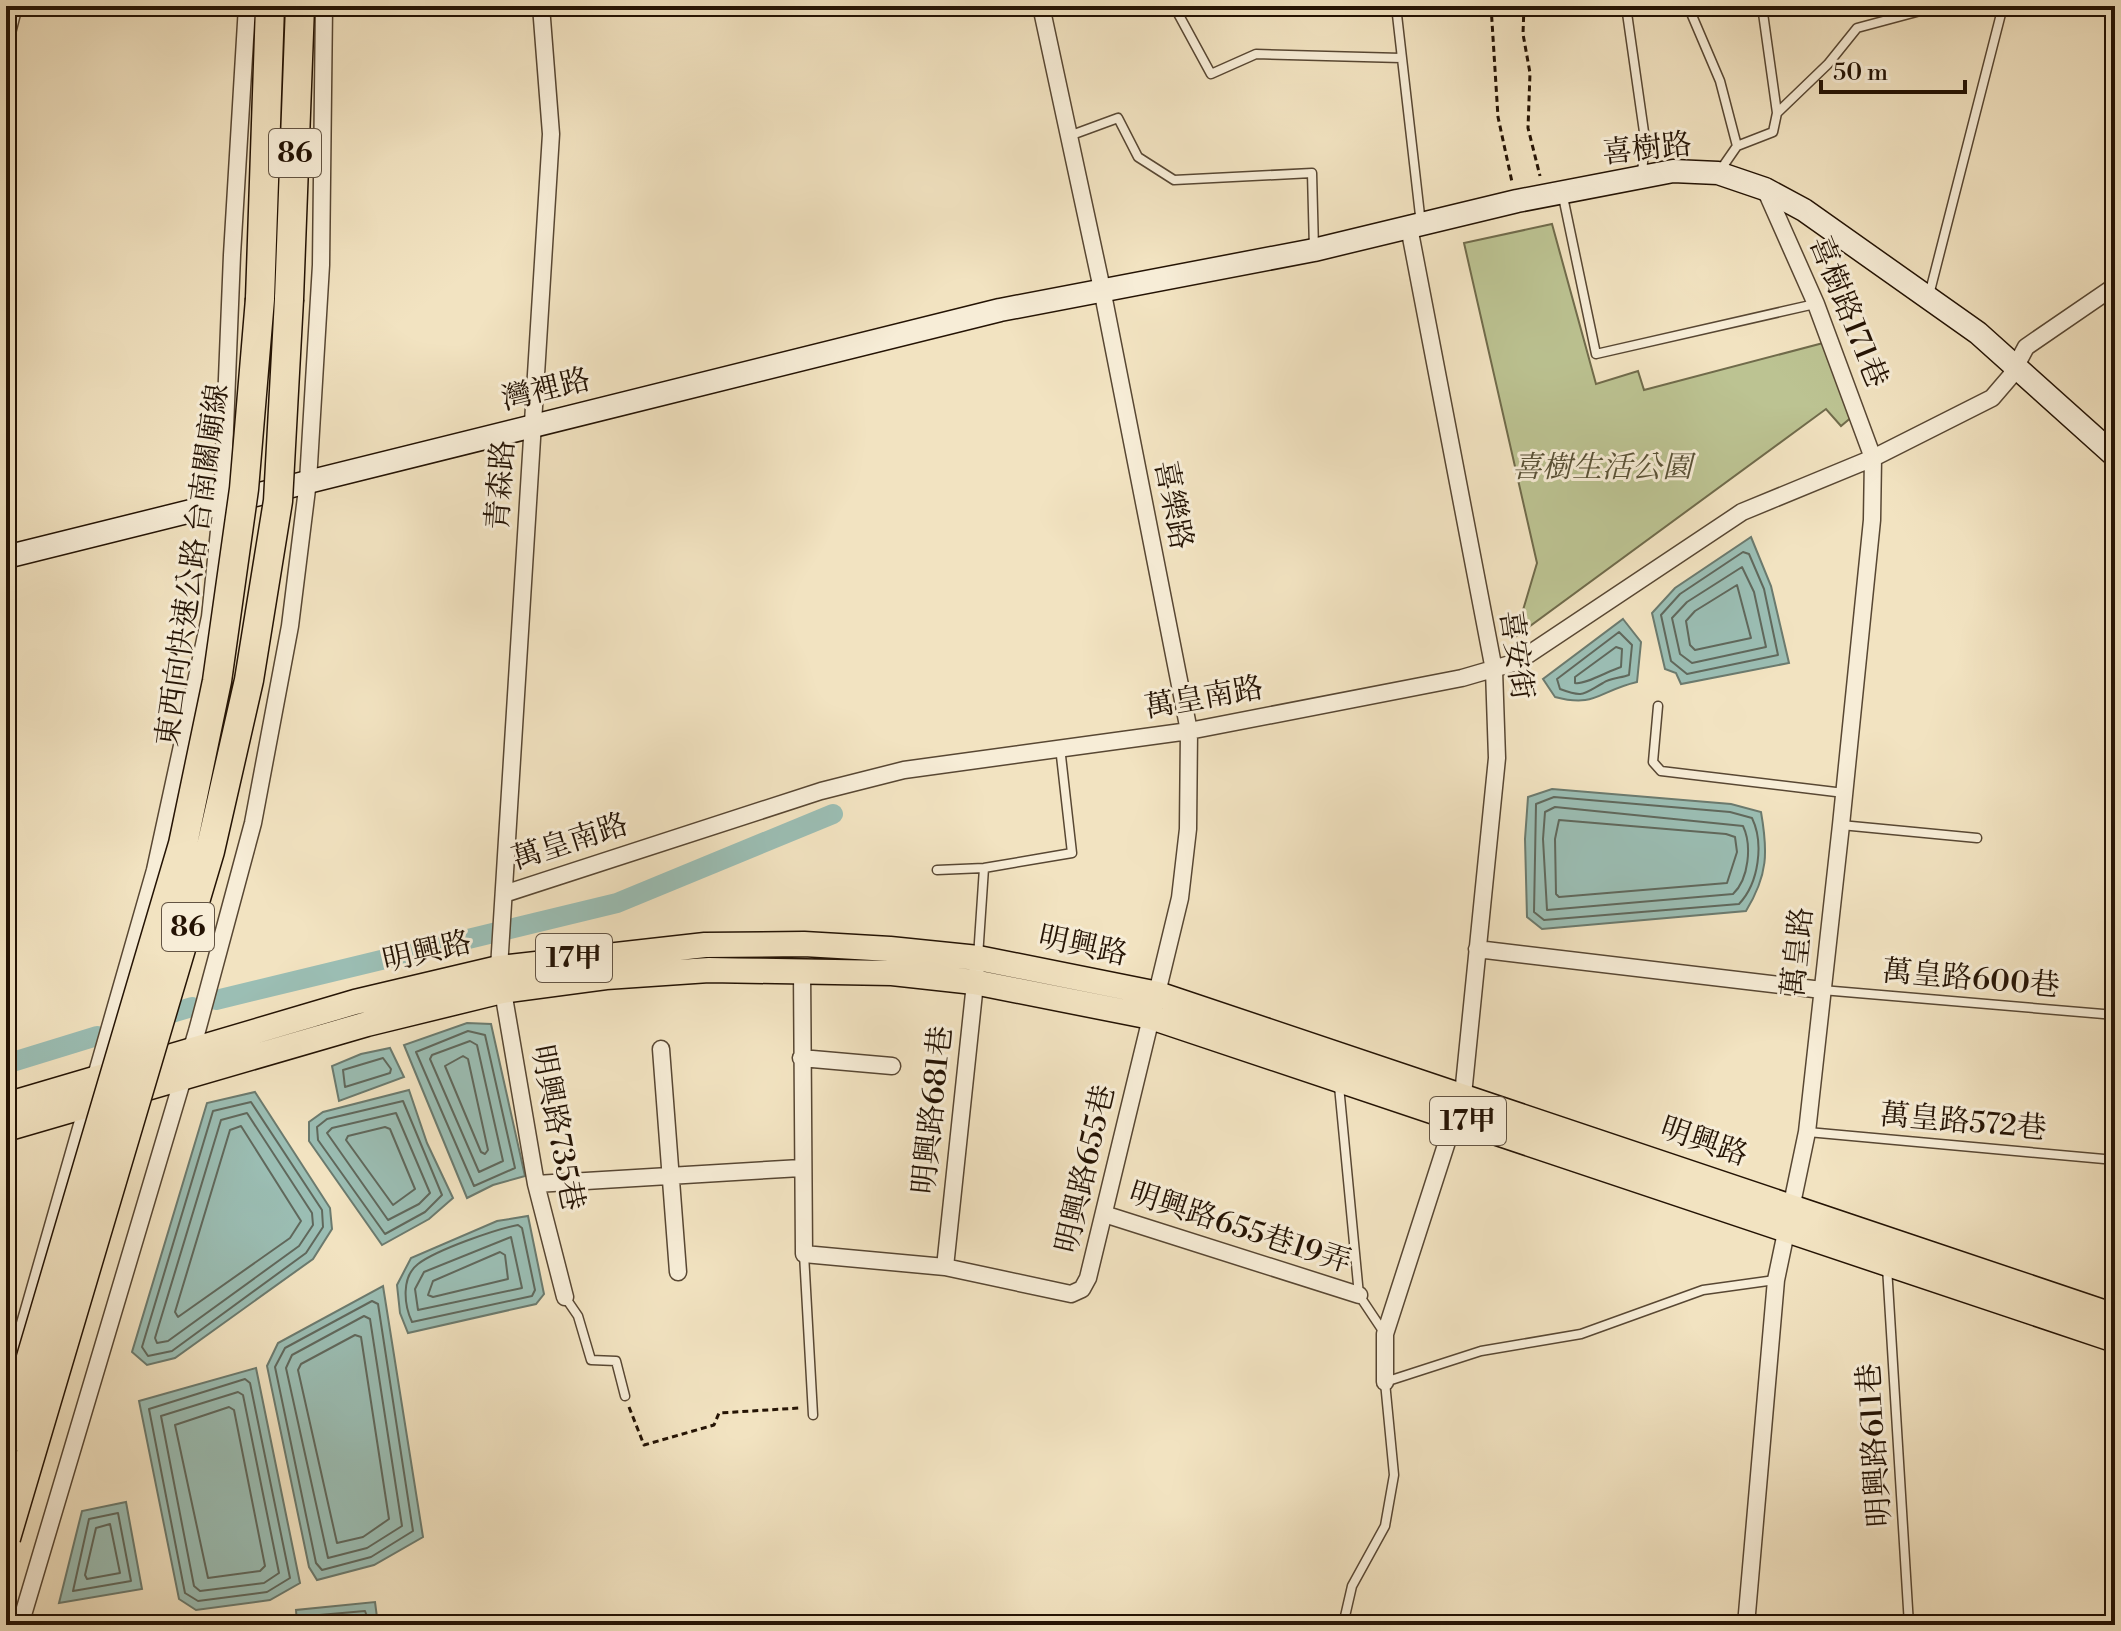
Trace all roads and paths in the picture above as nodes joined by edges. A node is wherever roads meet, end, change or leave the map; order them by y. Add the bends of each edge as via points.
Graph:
1 (18, 6) edge
2 (247, 6) edge
3 (270, 6) edge
4 (300, 6) edge
5 (324, 6) edge
6 (541, 6) edge
7 (1041, 6) edge
8 (1174, 6) edge
9 (1396, 6) edge
10 (1491, 6) edge
11 (1524, 6) edge
12 (1626, 6) edge
13 (1688, 6) edge
14 (1762, 6) edge
15 (1939, 6) edge
16 (2003, 6) edge
17 (6, 53) edge
18 (1401, 58) junction
19 (1777, 113) junction
20 (1069, 136) junction
21 (1737, 146) junction
22 (1718, 173) junction
23 (1642, 175) junction
24 (1765, 189) junction
25 (1553, 194) junction
26 (1517, 201) junction
27 (1415, 226) junction
28 (1314, 250) junction
29 (2115, 286) edge
30 (1102, 289) junction
31 (1928, 300) junction
32 (1816, 304) junction
33 (2016, 363) junction
34 (533, 424) junction
35 (2115, 456) edge
36 (1873, 458) junction
37 (308, 481) junction
38 (222, 502) junction
39 (7, 553) edge
40 (1494, 670) junction
41 (1658, 706) dead end
42 (1189, 731) junction
43 (1060, 747) junction
44 (1844, 793) junction
45 (1841, 825) junction
46 (1977, 838) dead end
47 (984, 868) junction
48 (937, 870) dead end
49 (504, 894) junction
50 (1477, 949) junction
51 (978, 958) junction
52 (802, 969) junction
53 (500, 975) junction
54 (974, 982) junction
55 (1822, 990) junction
56 (1154, 1006) junction
57 (2115, 1015) edge
58 (661, 1049) dead end
59 (191, 1050) junction
60 (801, 1058) junction
61 (892, 1066) dead end
62 (1338, 1077) junction
63 (182, 1078) junction
64 (95, 1080) junction
65 (6, 1105) edge
66 (89, 1105) junction
67 (1459, 1106) junction
68 (6, 1129) edge
69 (1807, 1132) junction
70 (2115, 1160) edge
71 (801, 1168) junction
72 (670, 1178) junction
73 (536, 1184) junction
74 (1104, 1214) junction
75 (1788, 1217) junction
76 (804, 1254) junction
77 (1887, 1262) junction
78 (945, 1267) junction
79 (678, 1272) dead end
80 (1776, 1280) junction
81 (1359, 1295) junction
82 (565, 1297) joint
83 (2115, 1316) edge
84 (1385, 1334) junction
85 (2115, 1340) edge
86 (1385, 1382) junction
87 (6, 1390) edge
88 (625, 1396) joint
89 (812, 1411) joint
90 (6, 1442) edge
91 (6, 1538) edge
92 (20, 1625) edge
93 (1343, 1625) edge
94 (1746, 1625) edge
95 (1909, 1625) edge

1 - 17 lane
2 - 38 street
3 - 90 highway, 東西向快速公路 台南關廟線 / 86, bridge via 260,299 244,489 221,652 183,844
4 - 91 highway, 86, bridge via 278,501 249,680 213,835
5 - 37 street via 321,265
6 - 34 street, 青森路 via 551,134
7 - 20 street, 喜樂路
8 - 18 lane via 1211,74 1256,54
9 - 18 lane
10 - 26 path via 1498,117
11 - 25 path via 1528,128
12 - 23 lane via 1645,139
13 - 21 lane via 1720,81
14 - 19 lane
15 - 19 lane via 1857,28
16 - 31 lane
18 - 27 lane
19 - 21 lane via 1773,132
20 - 28 lane via 1118,118 1138,157 1174,180 1312,173
20 - 30 street, 喜樂路
21 - 22 lane
22 - 23 street, 喜樹路
22 - 24 street, 喜樹路
23 - 25 street, 喜樹路
24 - 31 street, 喜樹路 via 1804,210
24 - 32 street, 喜樹路171巷
25 - 26 street, 喜樹路
25 - 32 lane via 1596,354
26 - 27 street, 喜樹路
27 - 28 street, 喜樹路
27 - 40 street, 喜安街
28 - 30 street, 喜樹路
29 - 33 street via 2026,347
30 - 34 street, 灣裡路
30 - 42 street, 喜樂路
31 - 33 street, 喜樹路
32 - 36 street, 喜樹路171巷
33 - 35 street, 喜樹路
33 - 36 street via 1992,398
34 - 37 street, 灣裡路
34 - 49 street, 青森路
36 - 40 street, 萬皇南路 via 1742,512 1536,651
36 - 44 street, 萬皇路 via 1872,520
37 - 38 street, 灣裡路
37 - 59 street via 290,626 253,823
38 - 39 street, 灣裡路
38 - 64 street via 210,617 165,826
40 - 42 street, 萬皇南路
40 - 50 street, 喜安街 via 1498,745
41 - 44 lane via 1653,762 1661,771
42 - 43 street, 萬皇南路
42 - 56 street, 喜樂路 via 1185,867
43 - 47 lane via 1072,853
43 - 49 street, 萬皇南路 via 904,770 821,791
44 - 45 street, 萬皇路
45 - 46 lane
45 - 55 street, 萬皇路
47 - 48 lane
47 - 51 lane
49 - 53 street, 青森路
50 - 55 street
50 - 67 street, 喜安街
51 - 53 main road, 明興路 / 17甲 via 804,944 705,945
51 - 54 street, 明興路681巷
51 - 56 main road, 明興路 / 17甲
52 - 53 main road, 明興路 / 17甲 via 606,977
52 - 54 main road, 明興路 / 17甲
52 - 60 street
53 - 59 main road, 明興路 / 17甲 via 355,1002
53 - 63 main road, 明興路 / 17甲 via 367,1024
53 - 73 street, 明興路735巷
54 - 56 main road, 明興路 / 17甲
54 - 78 street, 明興路681巷
55 - 57 lane, 萬皇路600巷
55 - 69 street, 萬皇路
56 - 62 main road, 明興路 / 17甲
56 - 67 main road, 明興路 / 17甲
56 - 74 street, 明興路655巷
58 - 72 street
59 - 63 street
59 - 64 main road, 明興路 / 17甲
60 - 61 street
60 - 71 street
62 - 67 main road, 明興路 / 17甲
62 - 81 lane
63 - 66 main road, 明興路 / 17甲
63 - 92 street
64 - 65 main road, 明興路 / 17甲
64 - 66 street
66 - 68 main road, 明興路 / 17甲
66 - 87 street
67 - 75 main road, 明興路 / 17甲
67 - 84 street, 喜安街
69 - 70 lane, 萬皇路572巷
69 - 75 street, 萬皇路
71 - 72 street
71 - 76 street
72 - 73 street
72 - 79 street
73 - 82 street, 明興路735巷
74 - 78 street, 明興路655巷 via 1088,1278 1071,1294
74 - 81 street, 明興路655巷19弄
75 - 77 main road, 明興路 / 17甲
75 - 80 street, 萬皇路
75 - 83 main road, 明興路 / 17甲
76 - 78 street
76 - 89 lane
77 - 85 main road, 明興路 / 17甲
77 - 95 lane, 明興路611巷
80 - 86 lane via 1703,1290 1581,1334 1481,1351
80 - 94 street, 萬皇路
81 - 84 lane
82 - 88 lane via 578,1316 591,1360 616,1361
84 - 86 street, 喜安街
86 - 93 lane via 1394,1475 1385,1526 1352,1586
88 - 89 path via 644,1445 714,1425 719,1413

